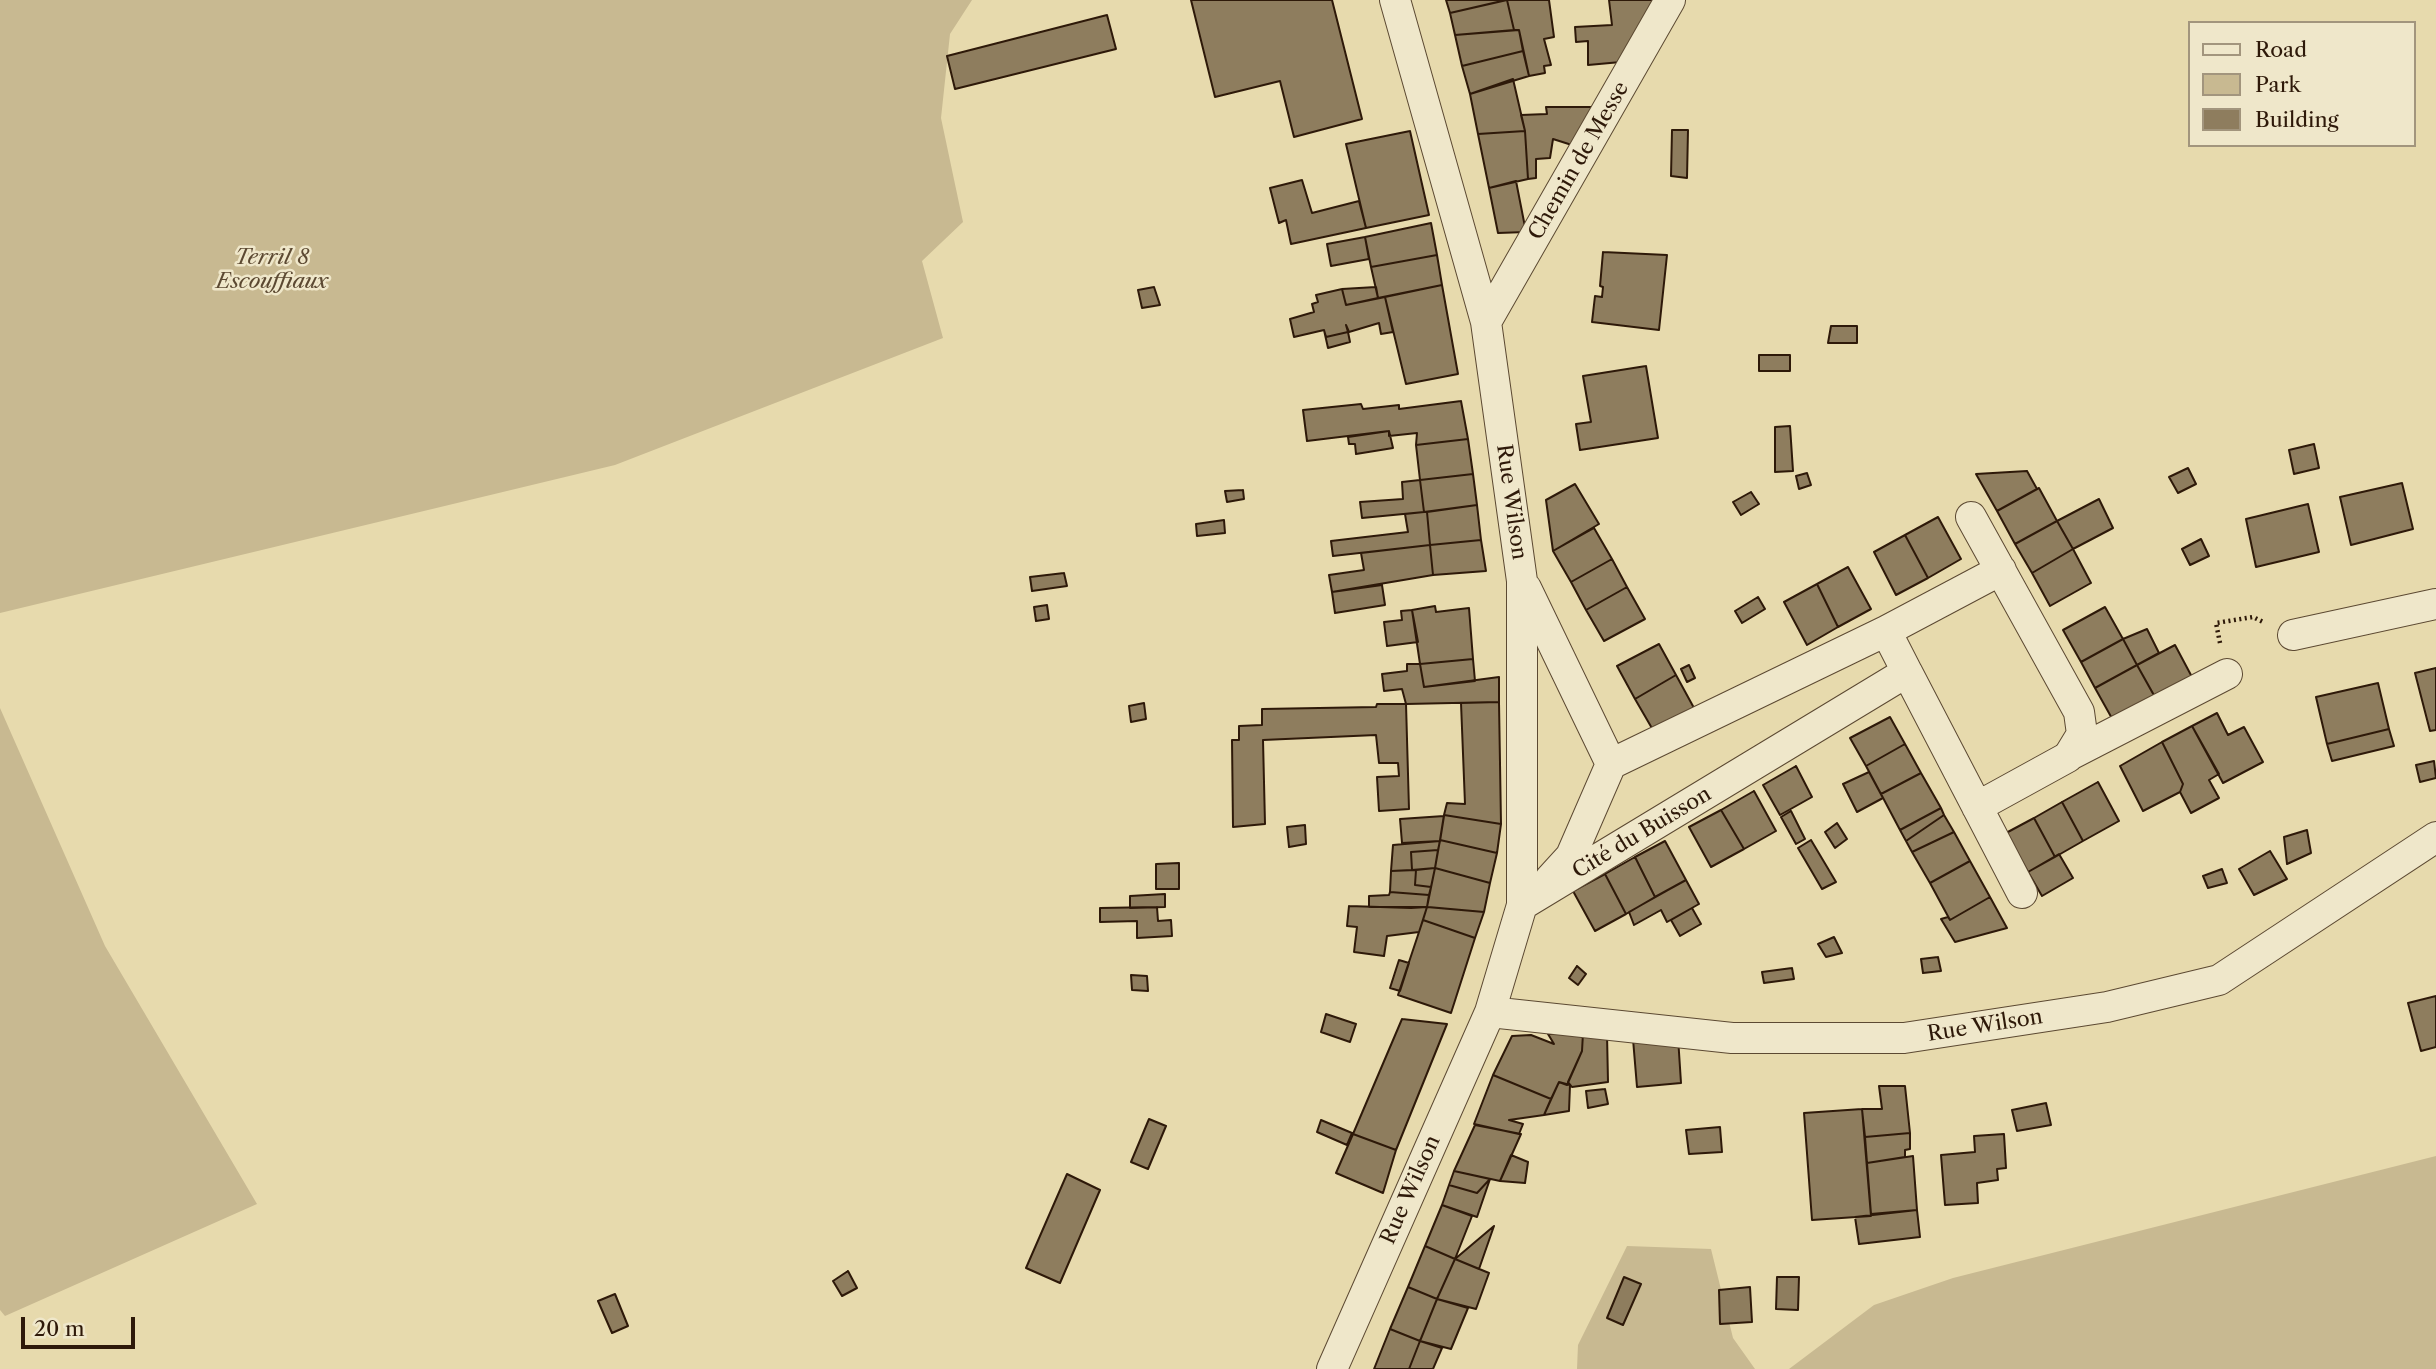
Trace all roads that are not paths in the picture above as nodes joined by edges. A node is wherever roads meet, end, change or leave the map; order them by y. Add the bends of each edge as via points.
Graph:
1 (1395, 0) edge
2 (1670, 0) edge
3 (1486, 322) junction
4 (1970, 517) dead end
5 (2001, 570) junction
6 (1522, 581) junction
7 (2436, 604) edge
8 (1886, 631) junction
9 (2293, 635) road end
10 (1907, 672) junction
11 (2227, 674) dead end
12 (2068, 757) junction
13 (1611, 764) junction
14 (1977, 807) junction
15 (2436, 837) edge
16 (2022, 893) dead end
17 (1522, 905) junction
18 (1490, 1012) junction
19 (1332, 1369) edge

1 - 3 street, Rue Wilson
2 - 3 street, Chemin de Messe
3 - 6 street, Rue Wilson
4 - 5 street
5 - 8 street
5 - 12 street via 2079,712 2082,734
6 - 13 street
6 - 17 street, Rue Wilson
7 - 9 street
8 - 10 street
8 - 13 street
10 - 14 street
10 - 17 street, Cité du Buisson
11 - 12 street
12 - 14 street
13 - 17 street, Cité du Buisson via 1571,856
14 - 16 street
15 - 18 street, Rue Wilson via 2219,980 2107,1007 1905,1038 1732,1038
17 - 18 street, Rue Wilson
18 - 19 street, Rue Wilson

